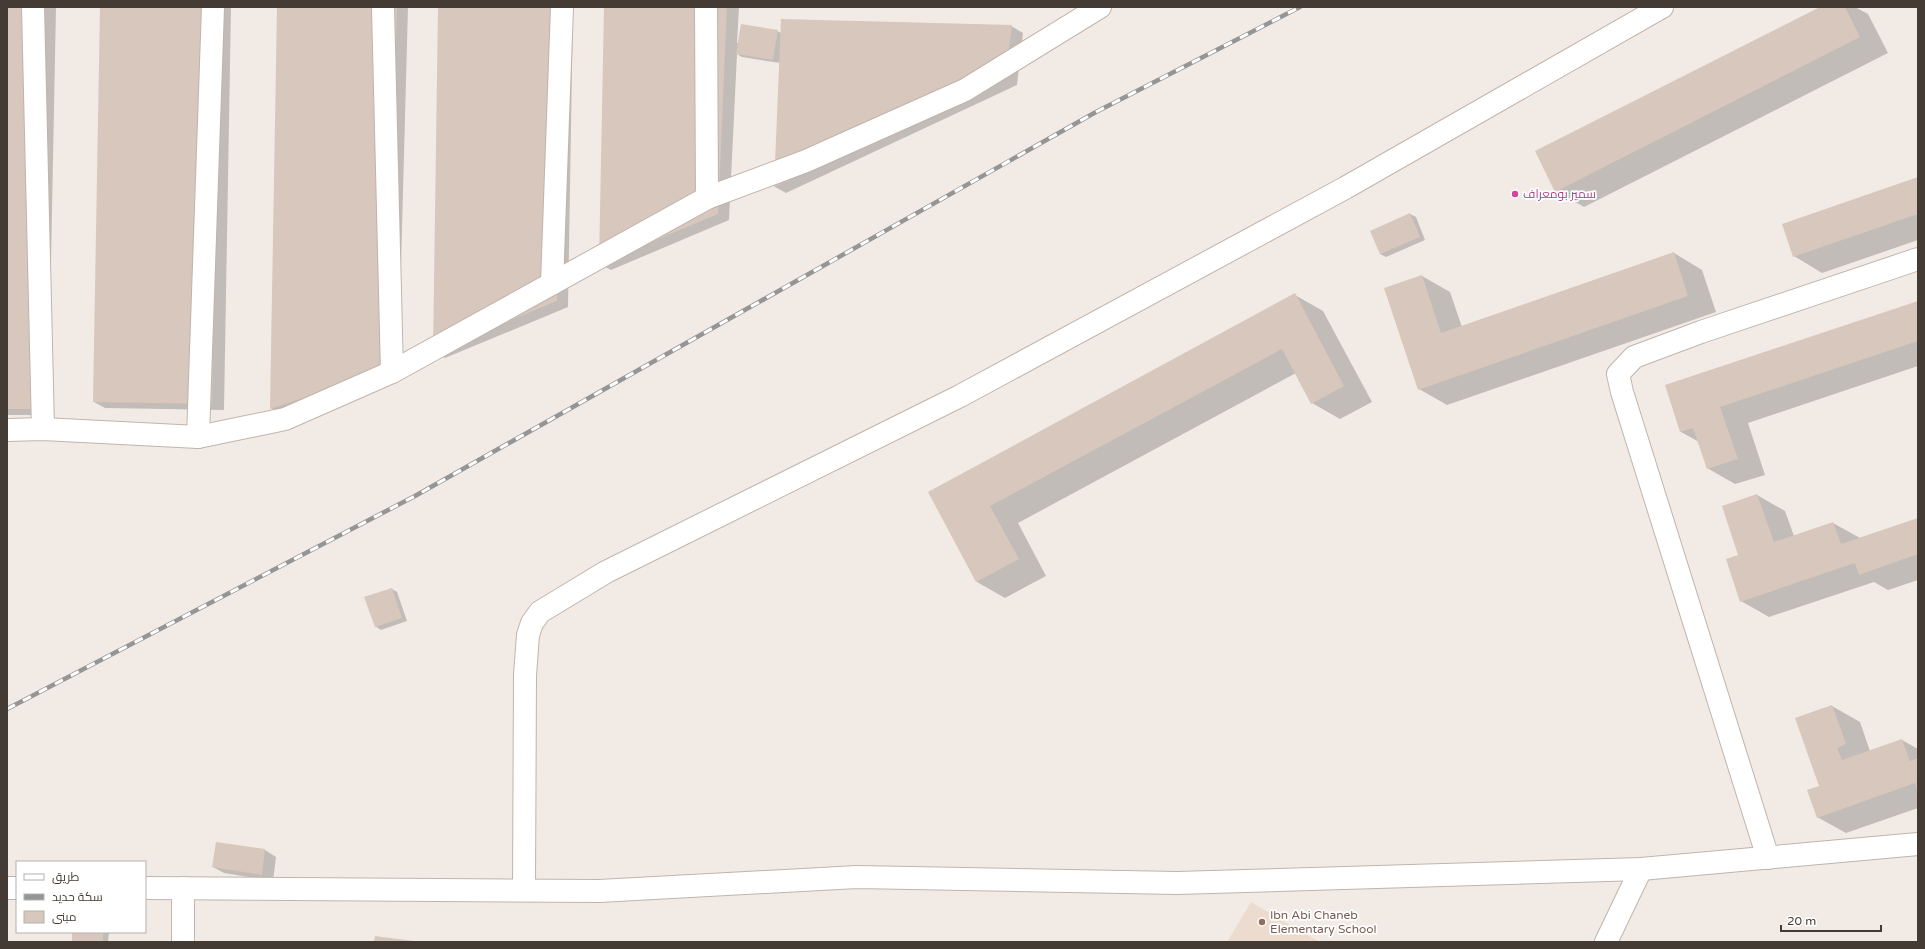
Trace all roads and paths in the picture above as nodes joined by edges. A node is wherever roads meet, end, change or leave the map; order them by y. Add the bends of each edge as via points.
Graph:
1 (33, 7) edge
2 (213, 7) edge
3 (383, 7) edge
4 (562, 7) edge
5 (706, 7) edge
6 (1100, 7) edge
7 (1662, 7) edge
8 (707, 198) junction
9 (1918, 259) edge
10 (552, 284) junction
11 (392, 372) junction
12 (43, 429) junction
13 (7, 430) edge
14 (198, 437) junction
15 (1918, 844) edge
16 (1768, 858) junction
17 (1641, 869) junction
18 (146, 888) edge
19 (182, 888) junction
20 (524, 890) junction
21 (183, 942) edge
22 (1606, 942) edge

1 - 12 street
2 - 14 street
3 - 11 street
4 - 10 street
5 - 8 street
6 - 8 street via 965,90 806,161
7 - 20 street via 1345,188 960,396 606,572 540,612 532,623 528,635 524,675
8 - 10 street
9 - 16 street via 1634,357 1618,374
10 - 11 street
11 - 14 street via 285,419
12 - 13 street
12 - 14 street
15 - 16 street
16 - 17 street
17 - 20 street via 1177,884 857,877 599,891
17 - 22 street
18 - 19 street
19 - 20 street
19 - 21 street

